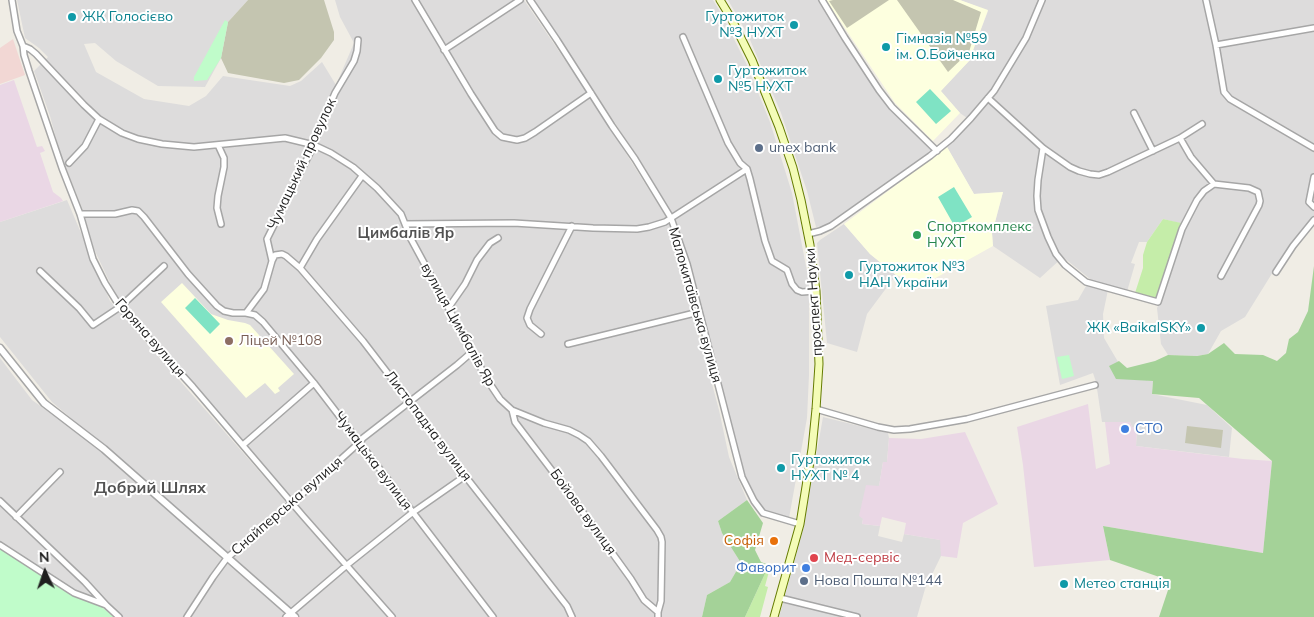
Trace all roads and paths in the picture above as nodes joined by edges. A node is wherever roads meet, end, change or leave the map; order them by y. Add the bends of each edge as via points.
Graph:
1 (12, 0) edge
2 (415, 0) edge
3 (520, 0) edge
4 (530, 0) edge
5 (720, 0) edge
6 (822, 0) edge
7 (1042, 0) edge
8 (1206, 0) edge
9 (1314, 28) edge
10 (683, 37) dead end
11 (358, 40) dead end
12 (1216, 45) junction
13 (23, 46) junction
14 (444, 50) junction
15 (591, 93) junction
16 (988, 98) junction
17 (1134, 113) dead end
18 (99, 119) junction
19 (1202, 124) dead end
20 (1180, 138) junction
21 (218, 145) junction
22 (314, 145) junction
23 (1044, 148) junction
24 (1314, 148) edge
25 (937, 151) junction
26 (1153, 151) junction
27 (69, 163) dead end
28 (747, 169) junction
29 (362, 176) junction
30 (1314, 177) edge
31 (1214, 184) junction
32 (1314, 207) edge
33 (80, 214) junction
34 (671, 218) junction
35 (1314, 220) edge
36 (220, 224) dead end
37 (405, 224) junction
38 (572, 226) junction
39 (808, 234) junction
40 (498, 238) dead end
41 (272, 261) junction
42 (164, 266) dead end
43 (300, 268) junction
44 (40, 271) dead end
45 (1276, 272) dead end
46 (1221, 276) dead end
47 (816, 291) junction
48 (120, 307) junction
49 (449, 307) junction
50 (699, 312) junction
51 (246, 313) junction
52 (540, 334) dead end
53 (568, 344) dead end
54 (0, 348) edge
55 (472, 352) junction
56 (314, 383) junction
57 (1095, 385) dead end
58 (409, 402) junction
59 (816, 409) junction
60 (512, 410) junction
61 (360, 442) junction
62 (243, 445) junction
63 (60, 472) dead end
64 (465, 476) junction
65 (0, 501) edge
66 (292, 503) junction
67 (412, 513) junction
68 (16, 517) junction
69 (800, 524) junction
70 (0, 545) edge
71 (227, 558) junction
72 (347, 565) junction
73 (780, 598) junction
74 (106, 605) junction
75 (658, 615) edge
76 (291, 616) edge
77 (120, 617) edge
78 (187, 617) edge
79 (392, 617) edge
80 (493, 617) edge
81 (572, 617) edge
82 (774, 617) edge
83 (857, 617) edge

1 - 13 street, Горяна вулиця
2 - 14 street
3 - 14 street
4 - 15 street, Малокитаївська вулиця
5 - 39 main road, проспект Науки via 749,54 779,127
6 - 25 street via 882,94
7 - 16 street via 1026,38
8 - 12 street
9 - 12 street
10 - 28 street via 728,142
11 - 22 street, Чумацький провулок via 354,61
12 - 24 street via 1224,92 1230,99
13 - 18 street, вулиця Цимбалів Яр via 36,54
13 - 33 street, Горяна вулиця
14 - 15 street via 502,137 517,140 530,135
15 - 34 street, Малокитаївська вулиця
16 - 23 street
16 - 25 street
17 - 26 street
18 - 21 street, вулиця Цимбалів Яр via 138,139 194,147
18 - 27 street via 84,146
19 - 20 street
20 - 26 street
20 - 31 street
21 - 22 street, вулиця Цимбалів Яр via 286,138
21 - 36 street via 224,158 217,202
22 - 29 street, вулиця Цимбалів Яр via 353,167
22 - 41 street, Чумацький провулок via 267,239
23 - 26 street via 1079,171 1099,175
23 - 31 street via 1038,180 1038,210 1056,254 1086,282 1158,302 1182,229 1197,200
25 - 39 street via 831,226
28 - 34 street
28 - 47 street via 772,261 787,270 797,290
29 - 37 street, вулиця Цимбалів Яр via 402,214
29 - 43 street
30 - 32 street via 1309,202
31 - 46 street via 1248,188 1258,192 1260,200
33 - 48 street, Горяна вулиця via 93,259
33 - 51 street via 138,211 217,306 224,311
34 - 38 street via 658,225 636,229
34 - 50 street, Малокитаївська вулиця
35 - 45 street
37 - 38 street
37 - 49 street, вулиця Цимбалів Яр
38 - 52 street via 527,318
39 - 47 main road, проспект Науки
40 - 49 street via 477,260
41 - 43 street, Листопадна вулиця via 275,255 282,254
41 - 51 street, Чумацький провулок via 264,289
42 - 48 street
43 - 58 street, Листопадна вулиця via 363,341
44 - 48 street via 93,325
47 - 59 main road, проспект Науки via 819,364
48 - 62 street, Горяна вулиця
49 - 55 street, вулиця Цимбалів Яр
50 - 53 street
50 - 69 street, Малокитаївська вулиця via 742,477 763,513
51 - 56 street, Чумацька вулиця via 264,322
54 - 71 street via 44,403 104,449
55 - 58 street, Снайперська вулиця
55 - 60 street, вулиця Цимбалів Яр via 500,399
56 - 61 street, Чумацька вулиця
56 - 62 street
57 - 59 street via 967,419 910,429 878,427
58 - 61 street, Снайперська вулиця
58 - 64 street, Листопадна вулиця
59 - 69 main road, проспект Науки
60 - 75 street, Бойова вулиця via 515,422
60 - 75 street, вулиця Цимбалів Яр via 569,430 588,442 657,530 662,542
61 - 66 street, Снайперська вулиця
61 - 67 street, Чумацька вулиця
62 - 66 street, Горяна вулиця
63 - 68 street
64 - 67 street
64 - 81 street, Листопадна вулиця via 567,606
65 - 68 street
66 - 71 street, Снайперська вулиця
66 - 72 street, Горяна вулиця
67 - 72 street
67 - 80 street, Чумацька вулиця
68 - 74 street
69 - 73 main road, проспект Науки
70 - 74 street via 74,593
71 - 76 street
71 - 78 street, Снайперська вулиця
72 - 76 street
72 - 79 street, Горяна вулиця
73 - 82 main road, проспект Науки
73 - 83 street
74 - 77 street

